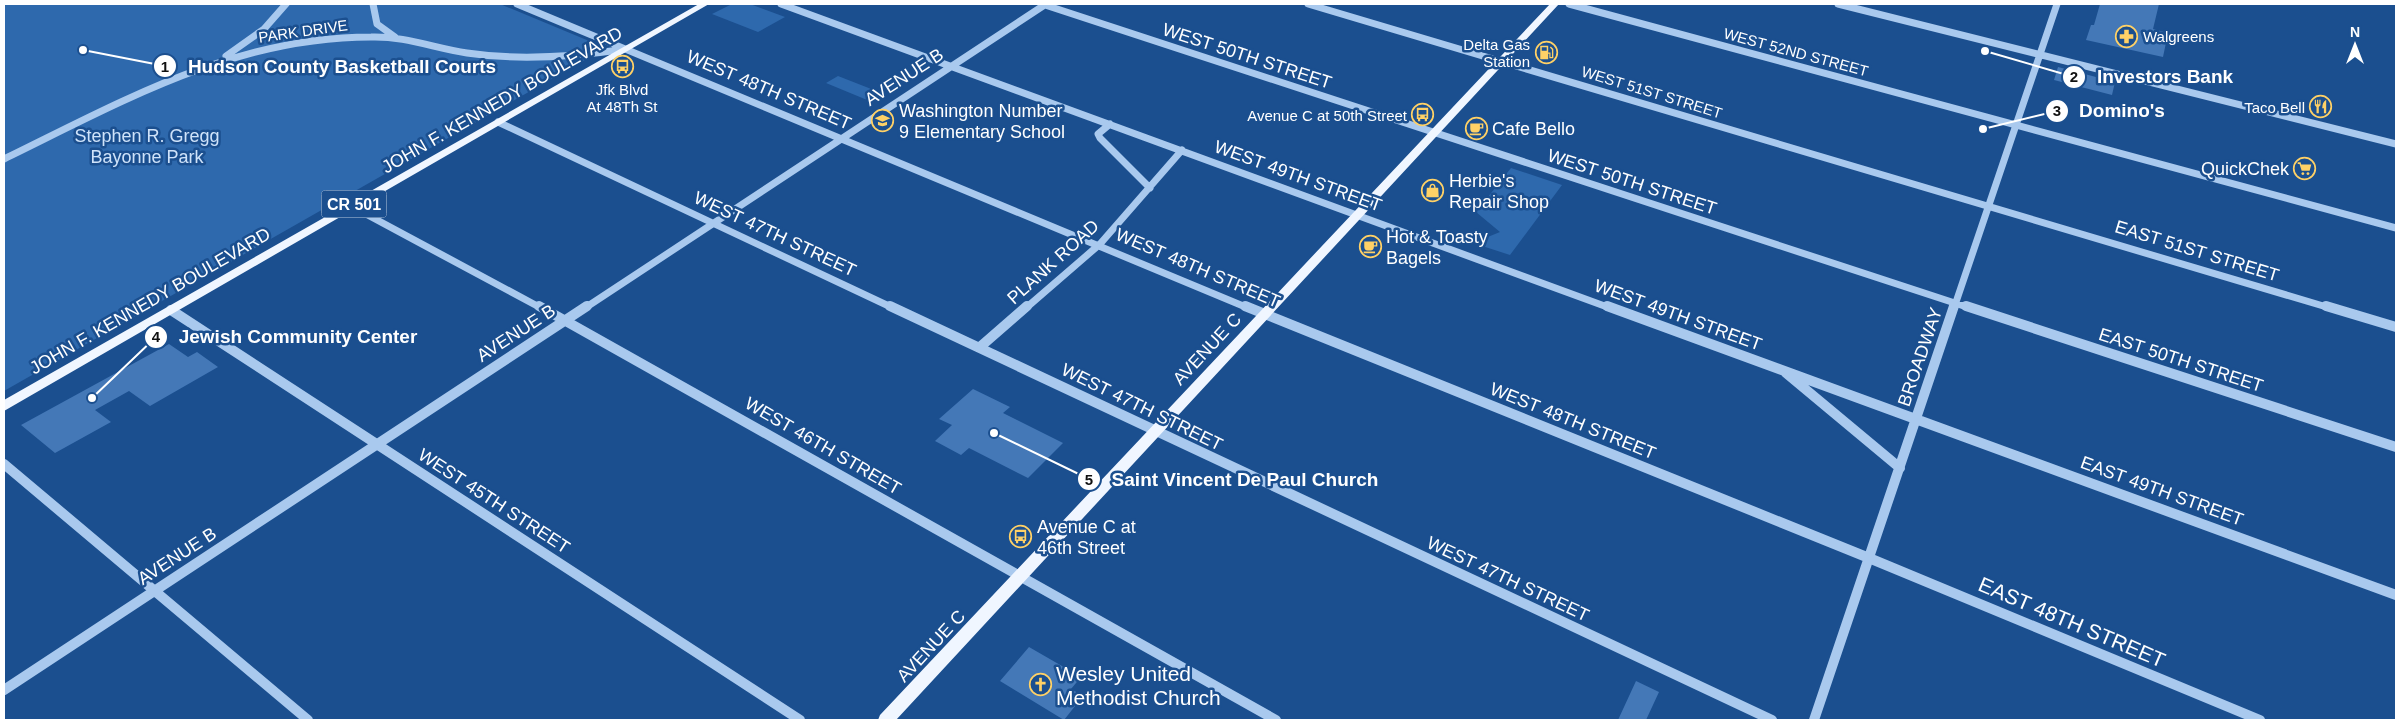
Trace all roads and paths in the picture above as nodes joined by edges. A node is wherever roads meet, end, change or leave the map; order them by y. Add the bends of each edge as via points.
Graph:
1 (286, 4) edge
2 (373, 4) edge
3 (517, 4) edge
4 (705, 4) edge
5 (781, 4) edge
6 (1044, 4) edge
7 (1308, 4) edge
8 (1555, 4) edge
9 (1569, 4) edge
10 (1838, 4) edge
11 (2057, 4) edge
12 (395, 38) junction
13 (626, 49) junction
14 (2041, 55) junction
15 (1500, 61) junction
16 (208, 64) junction
17 (950, 66) junction
18 (498, 122) junction
19 (1110, 124) junction
20 (2016, 124) junction
21 (1432, 133) junction
22 (840, 138) junction
23 (2396, 144) edge
24 (1182, 150) junction
25 (4, 159) edge
26 (1150, 188) junction
27 (351, 206) junction
28 (1989, 206) junction
29 (1357, 214) junction
30 (712, 223) junction
31 (2396, 228) edge
32 (1100, 244) junction
33 (1957, 303) junction
34 (171, 310) junction
35 (1264, 314) junction
36 (567, 320) junction
37 (2396, 328) edge
38 (980, 347) junction
39 (1780, 368) junction
40 (4, 406) edge
41 (1917, 418) junction
42 (1154, 432) junction
43 (376, 444) junction
44 (2396, 447) edge
45 (4, 464) edge
46 (1900, 468) junction
47 (1869, 558) junction
48 (1019, 577) junction
49 (154, 591) junction
50 (2396, 595) edge
51 (4, 690) edge
52 (2236, 710) junction
53 (308, 720) edge
54 (800, 720) edge
55 (886, 720) edge
56 (1276, 720) edge
57 (1772, 720) edge
58 (1814, 720) edge
59 (2249, 720) edge
60 (2260, 720) edge

1 - 16 street via 254,37
2 - 12 street via 377,24
3 - 13 street, WEST 48TH STREET
4 - 13 main road, JOHN F. KENNEDY BOULEVARD / CR 501
5 - 17 street, WEST 49TH STREET
6 - 17 street, AVENUE B
6 - 21 street, WEST 50TH STREET
7 - 15 street, WEST 51ST STREET
8 - 15 main road, AVENUE C
9 - 20 street, WEST 52ND STREET
10 - 14 street
11 - 14 street, BROADWAY
12 - 13 street, PARK DRIVE via 466,53 500,56 548,57
12 - 16 street, PARK DRIVE via 299,44
13 - 18 main road, JOHN F. KENNEDY BOULEVARD / CR 501
13 - 22 street, WEST 48TH STREET
14 - 20 street, BROADWAY
14 - 23 street
15 - 21 main road, AVENUE C
15 - 28 street, WEST 51ST STREET
16 - 25 street, PARK DRIVE
17 - 19 street, WEST 49TH STREET
17 - 22 street, AVENUE B
18 - 27 main road, JOHN F. KENNEDY BOULEVARD / CR 501
18 - 30 street, WEST 47TH STREET
19 - 24 street, WEST 49TH STREET
19 - 26 street via 1098,134 1100,138
20 - 28 street, BROADWAY
20 - 31 street
21 - 29 main road, AVENUE C
21 - 33 street, WEST 50TH STREET
22 - 30 street, AVENUE B
22 - 32 street, WEST 48TH STREET
24 - 26 street, PLANK ROAD
24 - 29 street, WEST 49TH STREET
26 - 32 street, PLANK ROAD
27 - 34 main road, JOHN F. KENNEDY BOULEVARD / CR 501
27 - 36 street, WEST 46TH STREET
28 - 33 street, BROADWAY
28 - 37 street, EAST 51ST STREET
29 - 35 main road, AVENUE C
29 - 39 street, WEST 49TH STREET
30 - 36 street, AVENUE B
30 - 38 street, WEST 47TH STREET
32 - 35 street, WEST 48TH STREET
32 - 38 street, PLANK ROAD
33 - 41 street, BROADWAY
33 - 44 street, EAST 50TH STREET
34 - 40 main road, JOHN F. KENNEDY BOULEVARD / CR 501
34 - 43 street, WEST 45TH STREET
35 - 42 main road, AVENUE C
35 - 47 street, WEST 48TH STREET
36 - 43 street, AVENUE B
36 - 48 street, WEST 46TH STREET
38 - 42 street, WEST 47TH STREET
39 - 41 street, WEST 49TH STREET
39 - 46 street
41 - 46 street, BROADWAY
41 - 50 street, EAST 49TH STREET
42 - 48 main road, AVENUE C
42 - 57 street, WEST 47TH STREET
43 - 49 street, AVENUE B
43 - 54 street, WEST 45TH STREET
45 - 49 street
46 - 47 street, BROADWAY
47 - 52 street, EAST 48TH STREET
47 - 58 street, BROADWAY
48 - 55 main road, AVENUE C
48 - 56 street, WEST 46TH STREET
49 - 51 street, AVENUE B
49 - 53 street
52 - 59 street
52 - 60 street, EAST 48TH STREET

